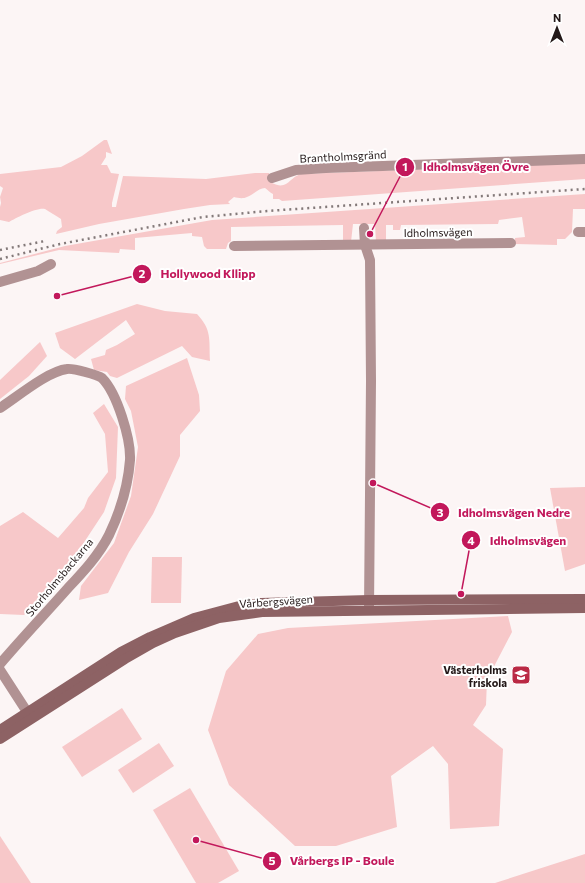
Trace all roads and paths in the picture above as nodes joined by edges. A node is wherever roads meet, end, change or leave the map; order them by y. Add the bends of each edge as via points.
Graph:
1 (585, 159) edge
2 (272, 178) dead end
3 (364, 228) dead end
4 (511, 243) dead end
5 (365, 245) junction
6 (234, 246) dead end
7 (51, 264) dead end
8 (0, 282) edge
9 (0, 408) edge
10 (585, 599) edge
11 (369, 605) junction
12 (585, 608) edge
13 (0, 664) edge
14 (0, 670) edge
15 (30, 715) junction
16 (0, 730) edge
17 (0, 739) edge

1 - 2 street, Brantholmsgränd via 326,168 296,170
3 - 5 street
4 - 5 street, Idholmsvägen
5 - 6 street, Idholmsvägen
5 - 11 street via 370,260
7 - 8 street via 38,271
9 - 13 street, Storholmsbackarna via 53,373 68,369 101,377 111,390 121,416 130,459 125,494 109,536 78,577
10 - 11 street, Vårbergsvägen
11 - 12 street, Vårbergsvägen
11 - 15 street, Vårbergsvägen via 261,603 194,618 121,652
14 - 15 street
15 - 16 street, Vårbergsvägen
15 - 17 street, Vårbergsvägen

